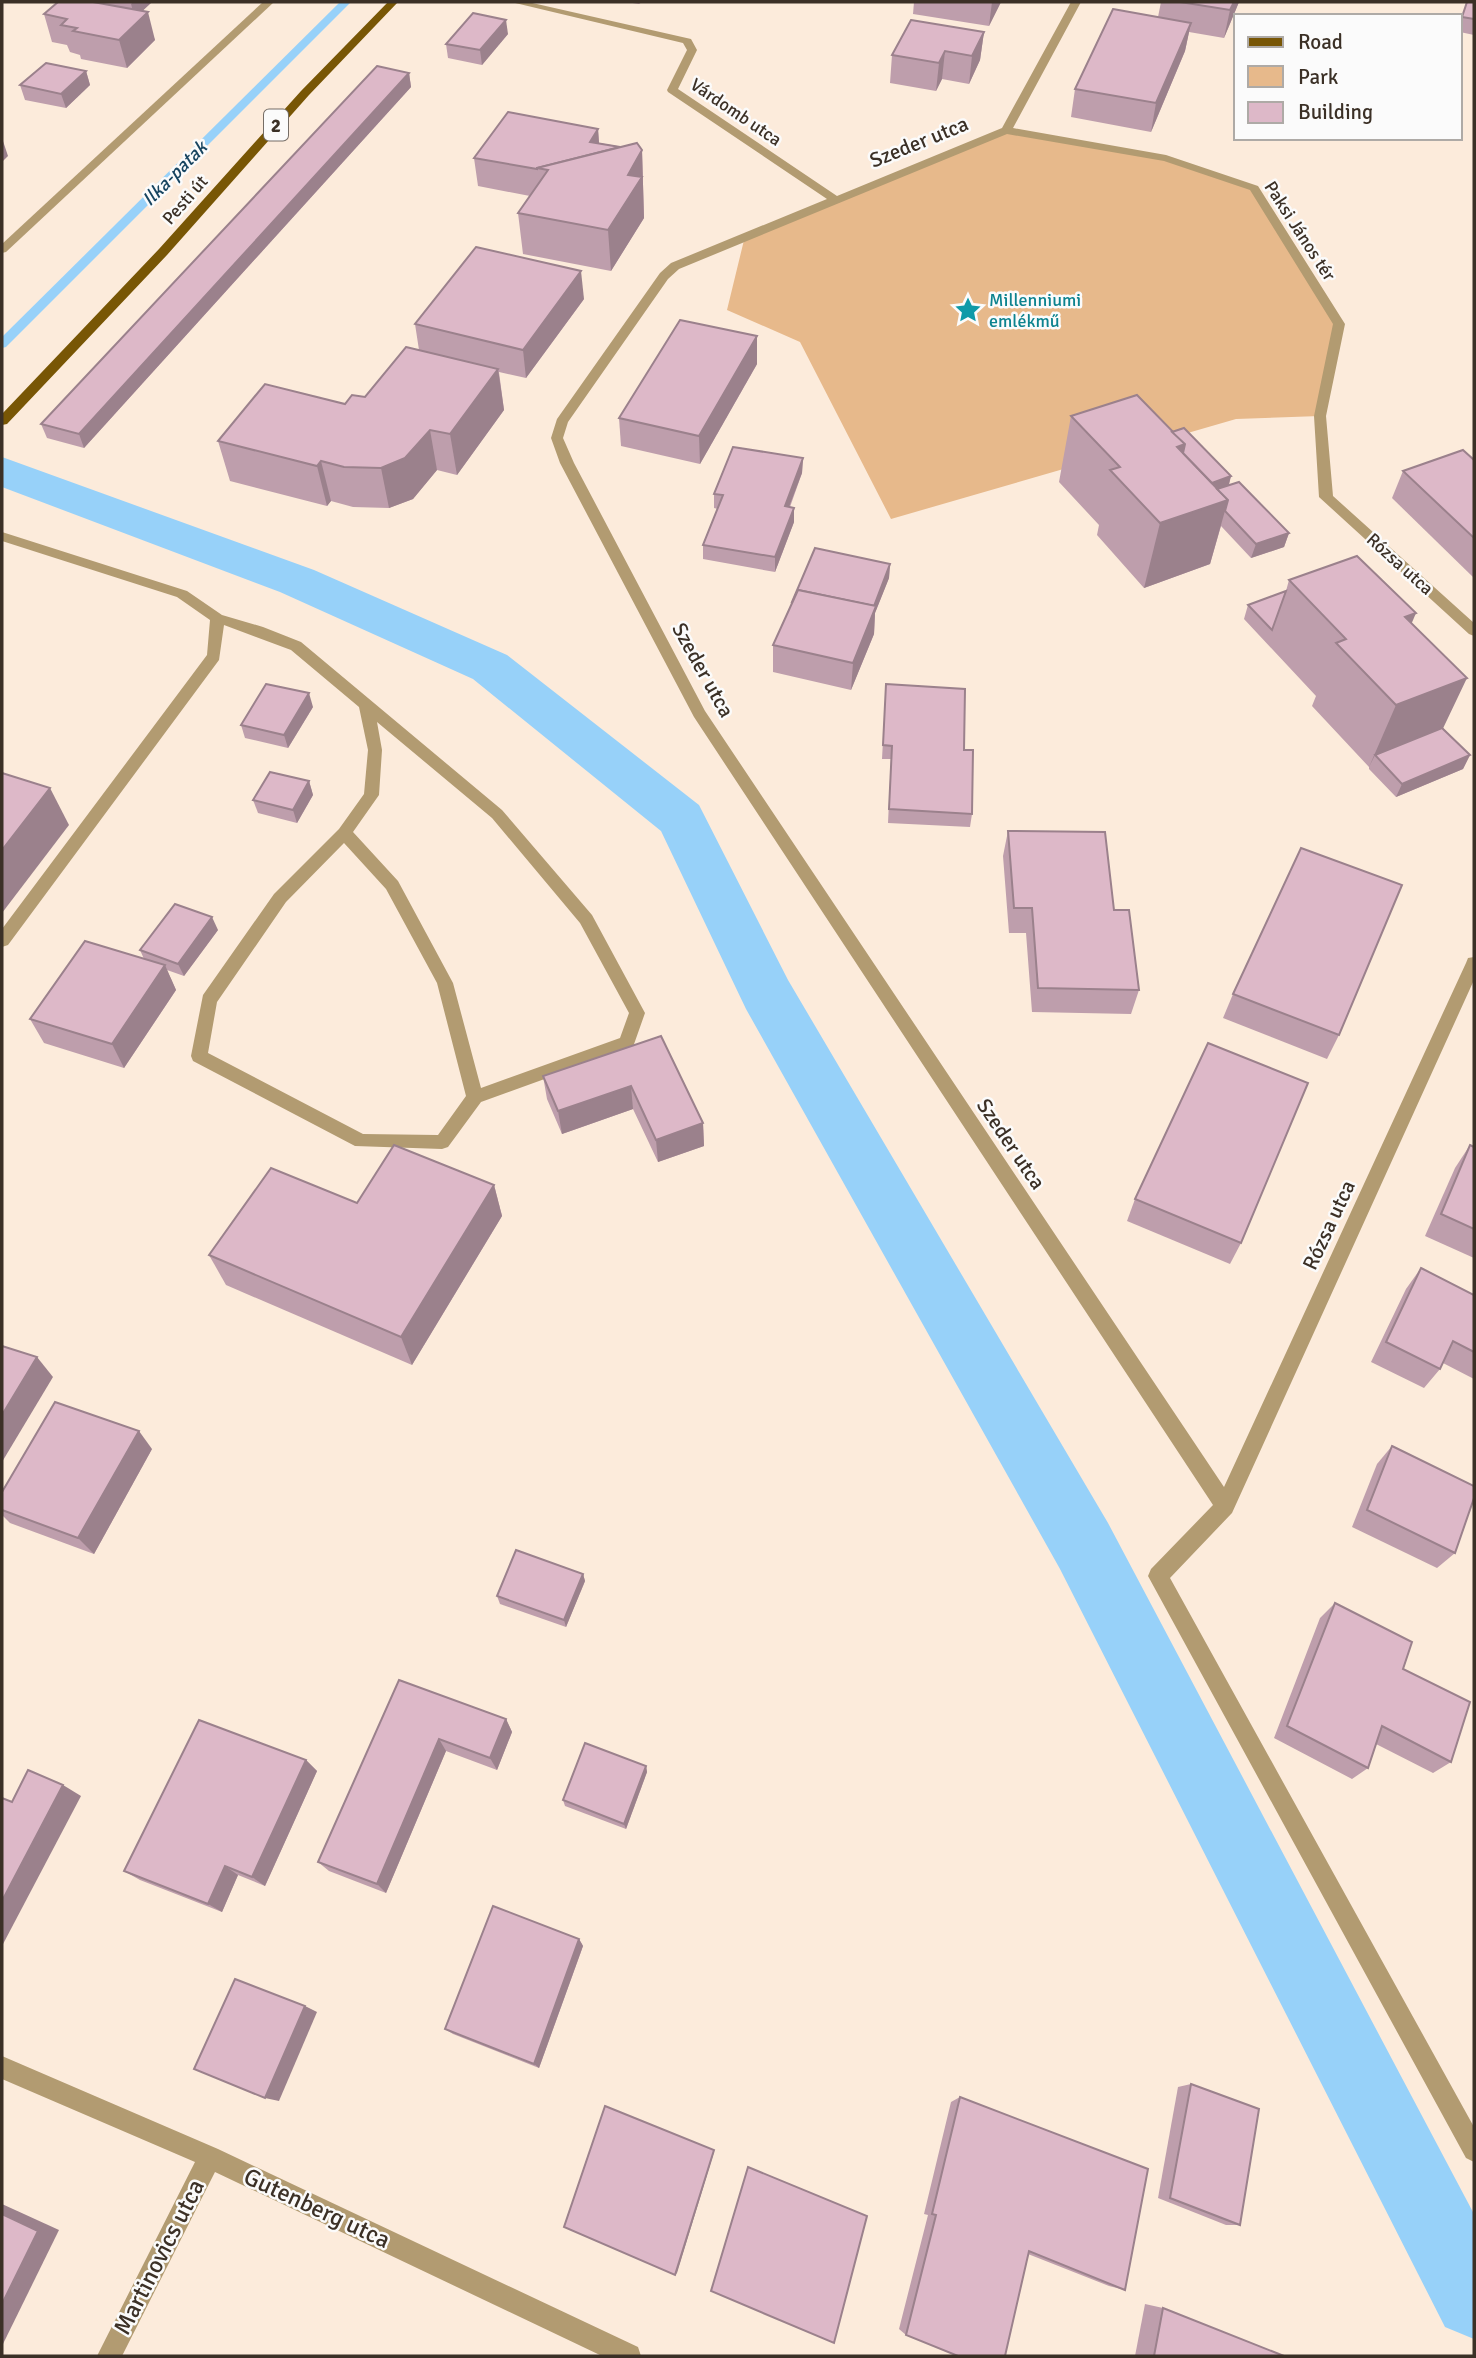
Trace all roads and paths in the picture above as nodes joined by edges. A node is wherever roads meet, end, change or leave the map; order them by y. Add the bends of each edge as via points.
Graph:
1 (269, 2) edge
2 (393, 2) edge
3 (516, 2) edge
4 (1076, 2) edge
5 (1006, 130) junction
6 (834, 199) junction
7 (2, 250) edge
8 (2, 421) edge
9 (1326, 497) joint
10 (2, 536) edge
11 (217, 618) junction
12 (1474, 631) edge
13 (366, 703) junction
14 (344, 833) junction
15 (2, 941) edge
16 (1474, 962) edge
17 (475, 1097) junction
18 (1226, 1506) junction
19 (2, 2067) edge
20 (1474, 2150) edge
21 (210, 2157) junction
22 (108, 2356) edge
23 (629, 2356) edge

1 - 7 street
2 - 8 main road, Pesti út / 2
3 - 6 street, Várdomb utca via 687,41 692,51 672,90
4 - 5 street
5 - 6 street, Szeder utca
5 - 9 street, Paksi János tér via 1166,158 1254,188 1339,324 1320,416
6 - 18 street, Szeder utca via 675,266 562,422 557,438 699,713
9 - 12 street, Rózsa utca
10 - 11 street via 182,594
11 - 13 street via 296,646
11 - 15 street via 214,656
13 - 14 street via 375,750 371,795
13 - 17 street via 496,814 586,919 637,1013 627,1042
14 - 17 street via 391,885 445,983
14 - 17 street via 280,898 209,1000 200,1056 361,1141 442,1142
16 - 18 street, Rózsa utca
18 - 20 street, Rózsa utca via 1158,1576
19 - 21 street, Gutenberg utca
21 - 22 street, Martinovics utca
21 - 23 street, Gutenberg utca

